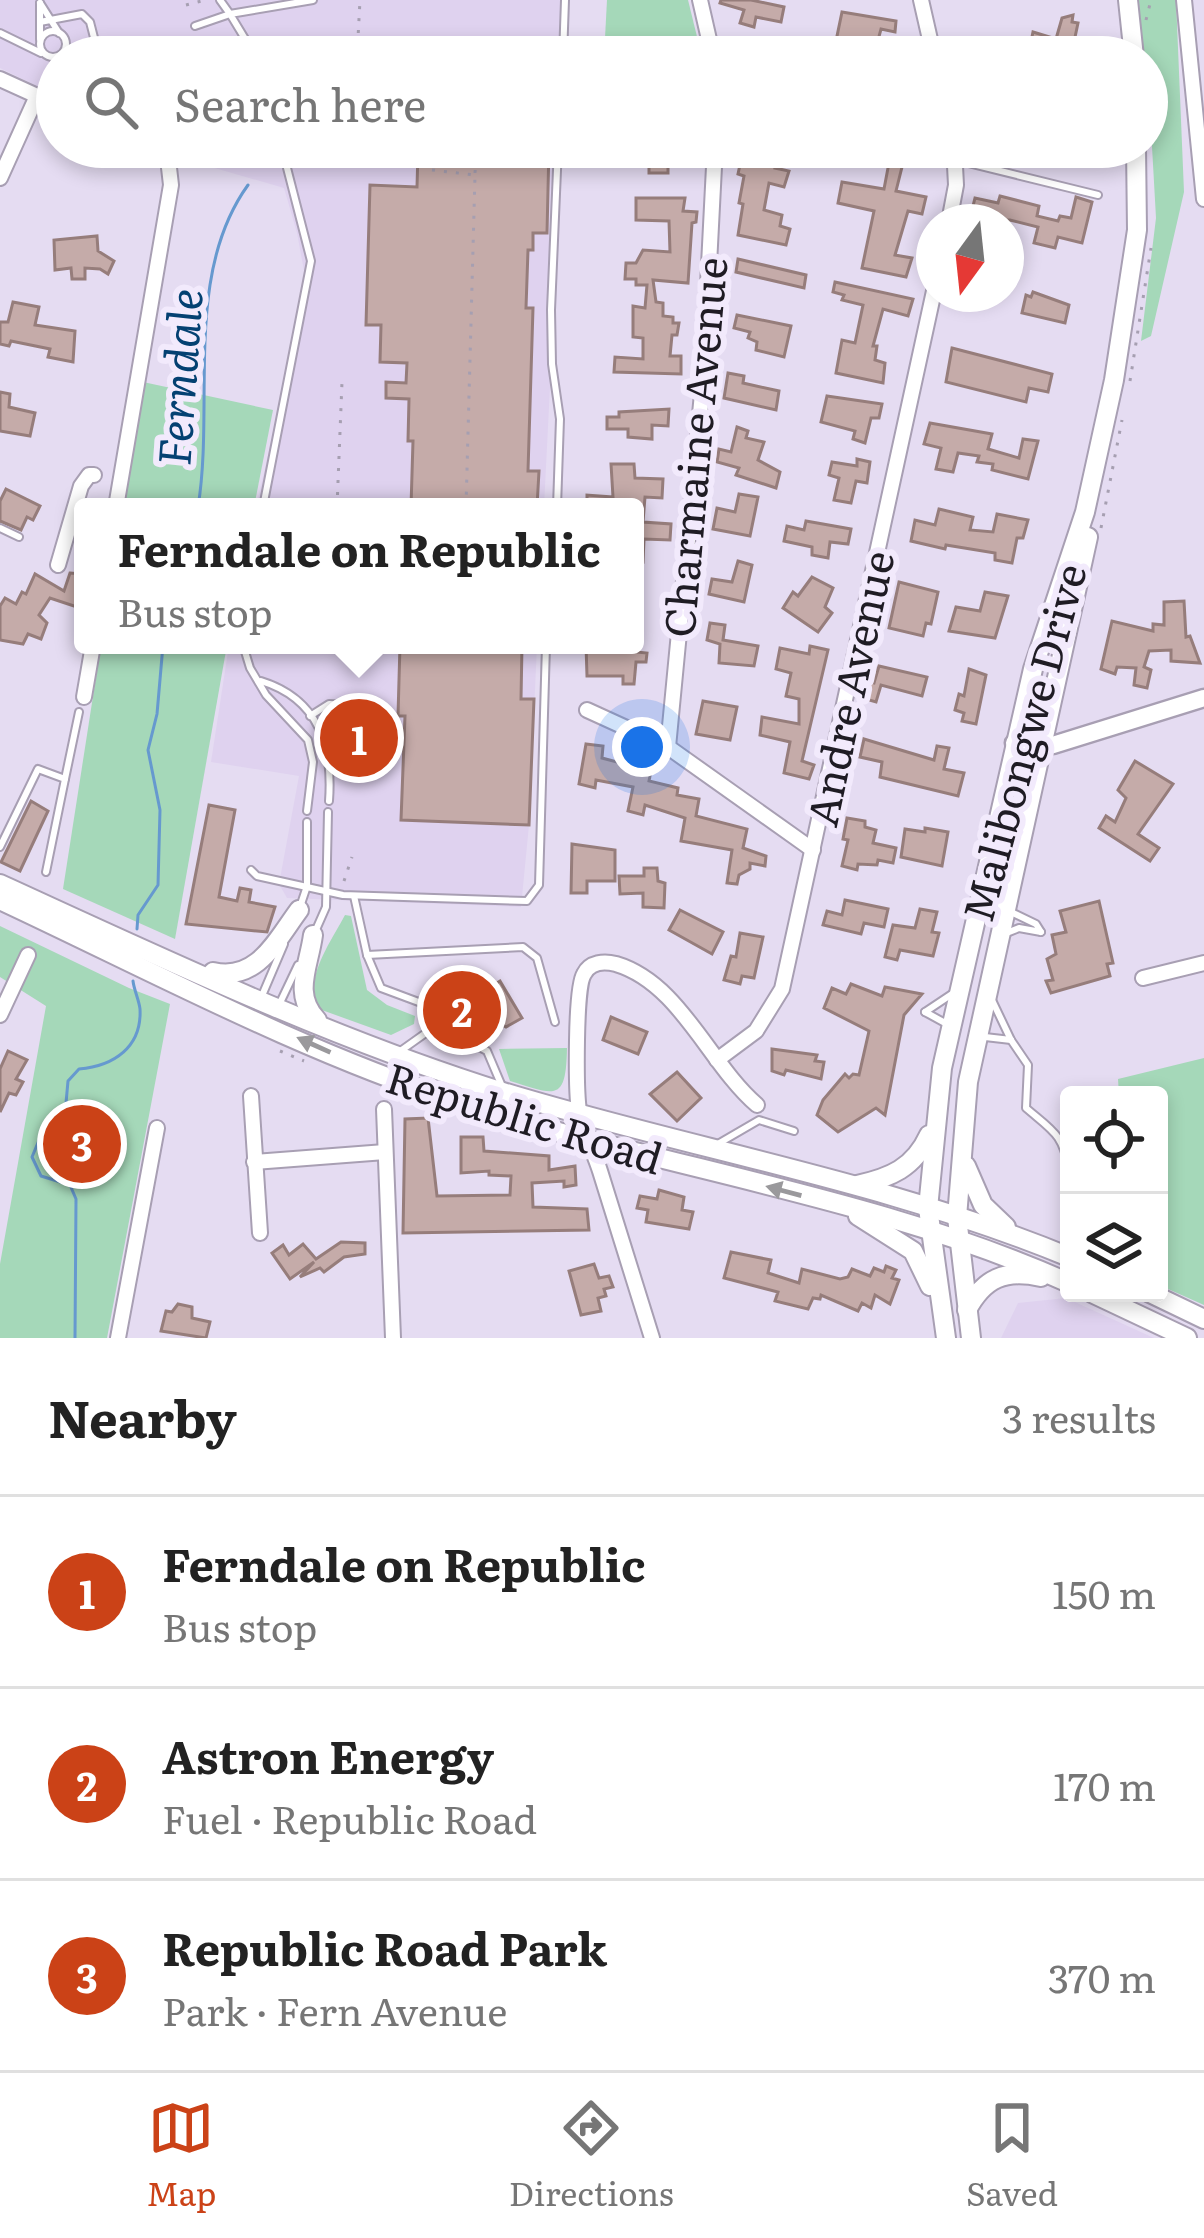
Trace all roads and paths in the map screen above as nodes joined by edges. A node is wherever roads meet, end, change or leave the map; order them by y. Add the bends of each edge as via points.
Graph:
1 (206, 0) edge
2 (220, 0) edge
3 (313, 0) edge
4 (360, 0) edge
5 (566, 0) edge
6 (700, 0) edge
7 (921, 0) edge
8 (1125, 0) edge
9 (1184, 0) edge
10 (40, 2) edge
11 (187, 5) dead end
12 (230, 14) junction
13 (52, 21) junction
14 (40, 22) junction
15 (195, 26) dead end
16 (0, 33) edge
17 (60, 33) junction
18 (40, 36) edge
19 (45, 36) edge
20 (63, 36) edge
21 (94, 36) edge
22 (243, 36) edge
23 (359, 36) edge
24 (564, 36) edge
25 (708, 36) edge
26 (929, 36) edge
27 (1129, 36) edge
28 (36, 51) edge
29 (0, 79) edge
30 (36, 96) edge
31 (36, 98) edge
32 (169, 168) edge
33 (287, 168) edge
34 (476, 168) edge
35 (557, 168) edge
36 (714, 168) edge
37 (955, 168) edge
38 (1004, 168) edge
39 (1138, 168) edge
40 (1140, 168) edge
41 (432, 170) dead end
42 (475, 175) junction
43 (0, 178) edge
44 (1098, 195) dead end
45 (1204, 199) edge
46 (952, 204) edge
47 (929, 312) edge
48 (342, 382) dead end
49 (107, 478) junction
50 (78, 498) edge
51 (113, 498) edge
52 (265, 498) edge
53 (337, 498) edge
54 (466, 498) edge
55 (557, 498) edge
56 (74, 510) edge
57 (0, 528) edge
58 (19, 537) dead end
59 (58, 565) dead end
60 (91, 654) edge
61 (246, 654) edge
62 (546, 654) edge
63 (261, 681) junction
64 (1204, 698) edge
65 (81, 705) joint
66 (374, 706) dead end
67 (587, 710) dead end
68 (310, 716) junction
69 (1014, 743) junction
70 (668, 747) junction
71 (1040, 747) junction
72 (65, 779) junction
73 (328, 801) dead end
74 (308, 811) dead end
75 (328, 812) dead end
76 (307, 822) dead end
77 (4, 828) edge
78 (0, 847) edge
79 (813, 850) junction
80 (352, 857) dead end
81 (251, 870) dead end
82 (46, 872) dead end
83 (344, 881) dead end
84 (0, 884) edge
85 (307, 886) junction
86 (326, 892) junction
87 (354, 896) junction
88 (0, 900) edge
89 (1005, 908) junction
90 (0, 909) edge
91 (299, 910) junction
92 (27, 912) junction
93 (313, 935) junction
94 (998, 938) junction
95 (28, 955) dead end
96 (368, 956) junction
97 (173, 962) junction
98 (1204, 963) edge
99 (1142, 978) dead end
100 (959, 988) junction
101 (987, 988) junction
102 (5, 991) edge
103 (265, 1012) junction
104 (0, 1015) edge
105 (555, 1022) dead end
106 (322, 1024) junction
107 (437, 1024) junction
108 (950, 1026) junction
109 (976, 1036) junction
110 (1011, 1040) junction
111 (396, 1054) junction
112 (717, 1060) junction
113 (250, 1096) dead end
114 (521, 1097) junction
115 (757, 1105) dead end
116 (384, 1109) dead end
117 (579, 1112) junction
118 (934, 1120) junction
119 (157, 1128) dead end
120 (794, 1131) dead end
121 (742, 1132) junction
122 (590, 1137) junction
123 (1060, 1137) edge
124 (962, 1140) junction
125 (707, 1148) junction
126 (386, 1152) junction
127 (254, 1162) junction
128 (760, 1162) junction
129 (850, 1186) junction
130 (845, 1207) junction
131 (928, 1208) junction
132 (958, 1227) junction
133 (930, 1229) junction
134 (260, 1233) dead end
135 (1014, 1234) junction
136 (1060, 1253) edge
137 (1060, 1279) edge
138 (1060, 1282) edge
139 (1111, 1302) edge
140 (1168, 1302) edge
141 (967, 1310) junction
142 (940, 1313) junction
143 (1204, 1319) edge
144 (654, 1337) edge
145 (118, 1338) edge
146 (393, 1338) edge
147 (946, 1338) edge
148 (970, 1338) edge
149 (1187, 1338) edge

1 - 11 path
2 - 12 lane
3 - 12 lane
4 - 23 path
5 - 24 lane
6 - 25 street
7 - 26 street
8 - 27 main road
9 - 45 street
10 - 13 lane
10 - 14 lane
12 - 15 lane
12 - 22 lane
13 - 14 lane
13 - 17 lane
13 - 21 lane via 82,14
14 - 18 lane
16 - 28 lane
17 - 19 lane
17 - 20 lane
29 - 30 street
31 - 43 street
32 - 49 street
33 - 52 lane via 310,261
34 - 42 path
35 - 55 lane via 551,310
36 - 70 street, Charmaine Avenue via 703,382
37 - 46 street
38 - 44 lane
39 - 69 main road, Malibongwe Drive via 1114,380 1085,512
40 - 71 main road, Malibongwe Drive via 1134,314
41 - 42 path
42 - 54 path
47 - 79 street, Andre Avenue
48 - 53 path
49 - 50 street via 89,475
49 - 51 street
56 - 59 street
57 - 58 lane
60 - 65 street
61 - 63 lane
62 - 87 lane via 539,885 531,897 507,903
63 - 68 lane
63 - 74 lane via 308,740
64 - 71 street
65 - 72 lane
66 - 68 lane via 329,704
67 - 70 street
68 - 73 lane via 329,745
69 - 71 street
69 - 100 main road, Malibongwe Drive
70 - 79 street
71 - 89 main road, Malibongwe Drive
72 - 77 lane via 38,769
72 - 82 lane
75 - 86 lane
76 - 85 lane
77 - 78 lane
79 - 112 street, Andre Avenue via 775,1006
80 - 83 path
81 - 85 lane
84 - 97 main road, Republic Road
85 - 86 lane
85 - 91 lane
86 - 87 lane
86 - 93 lane
87 - 96 lane
88 - 92 main road, Republic Road
89 - 94 main road, Malibongwe Drive
89 - 94 lane via 1040,932 1016,928
90 - 92 lane
91 - 97 main road via 262,959 240,974
91 - 103 lane
92 - 103 main road, Republic Road
93 - 103 lane
93 - 106 main road via 302,989
94 - 101 main road, Malibongwe Drive
95 - 102 street
96 - 105 lane via 523,947 537,958
96 - 107 lane via 381,988 424,1004
97 - 103 main road, Republic Road
98 - 99 street
100 - 108 main road, Malibongwe Drive
100 - 108 lane via 925,1012
101 - 109 main road, Malibongwe Drive
101 - 110 lane
102 - 104 street
103 - 106 main road, Republic Road
122 -> 103 main road, Republic Road via 457,1102
106 - 111 main road, Republic Road
107 - 111 lane
107 - 114 lane via 487,1051 501,1085
108 - 118 main road, Malibongwe Drive
109 - 110 lane
109 - 124 main road, Malibongwe Drive
110 - 123 lane via 1028,1065 1026,1108
111 - 114 main road, Republic Road
112 - 115 street
112 - 117 street via 650,984 616,964 592,964 580,985
113 - 127 street
114 - 117 main road, Republic Road
116 - 126 street
117 - 122 street
117 - 125 main road, Republic Road
118 - 129 main road via 910,1164
118 - 131 main road, Malibongwe Drive
119 - 145 street
120 - 121 lane via 759,1120
121 - 125 lane
121 - 128 lane
130 -> 122 main road, Republic Road
122 - 144 street
124 - 132 main road, Malibongwe Drive
124 - 135 main road via 972,1186
125 - 128 main road, Republic Road
126 - 127 street
126 - 146 street
127 - 134 street
128 - 129 main road, Republic Road
129 - 131 main road, Republic Road
130 - 133 main road, Republic Road
130 - 142 main road via 913,1251
131 - 132 main road, Republic Road
131 - 133 main road, Malibongwe Drive
132 - 133 main road, Republic Road
132 - 135 main road, Republic Road
132 - 137 main road, Republic Road
132 - 141 main road, Malibongwe Drive
133 - 142 main road, Malibongwe Drive
135 - 136 main road, Republic Road
138 - 141 main road via 997,1276
139 - 149 main road
140 - 143 main road
141 - 148 main road, Malibongwe Drive
142 - 147 main road, Malibongwe Drive

